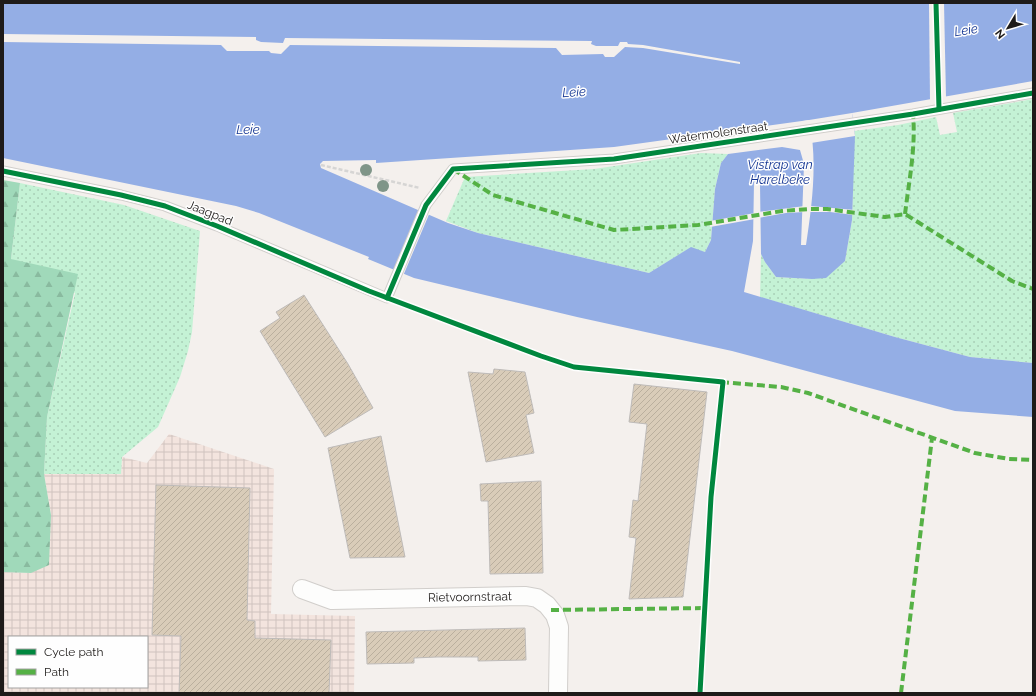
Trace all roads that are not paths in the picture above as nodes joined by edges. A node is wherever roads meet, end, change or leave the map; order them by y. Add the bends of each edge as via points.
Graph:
1 (1033, 93) edge
2 (3, 171) edge
3 (393, 285) joint
4 (302, 589) dead end
5 (558, 693) edge

1 - 3 lane, Watermolenstraat via 913,114 614,159 452,169 426,205
2 - 3 lane, Jaagpad via 165,206 387,298
4 - 5 street, Rietvoornstraat via 332,600 526,596 537,598 552,610 559,627

